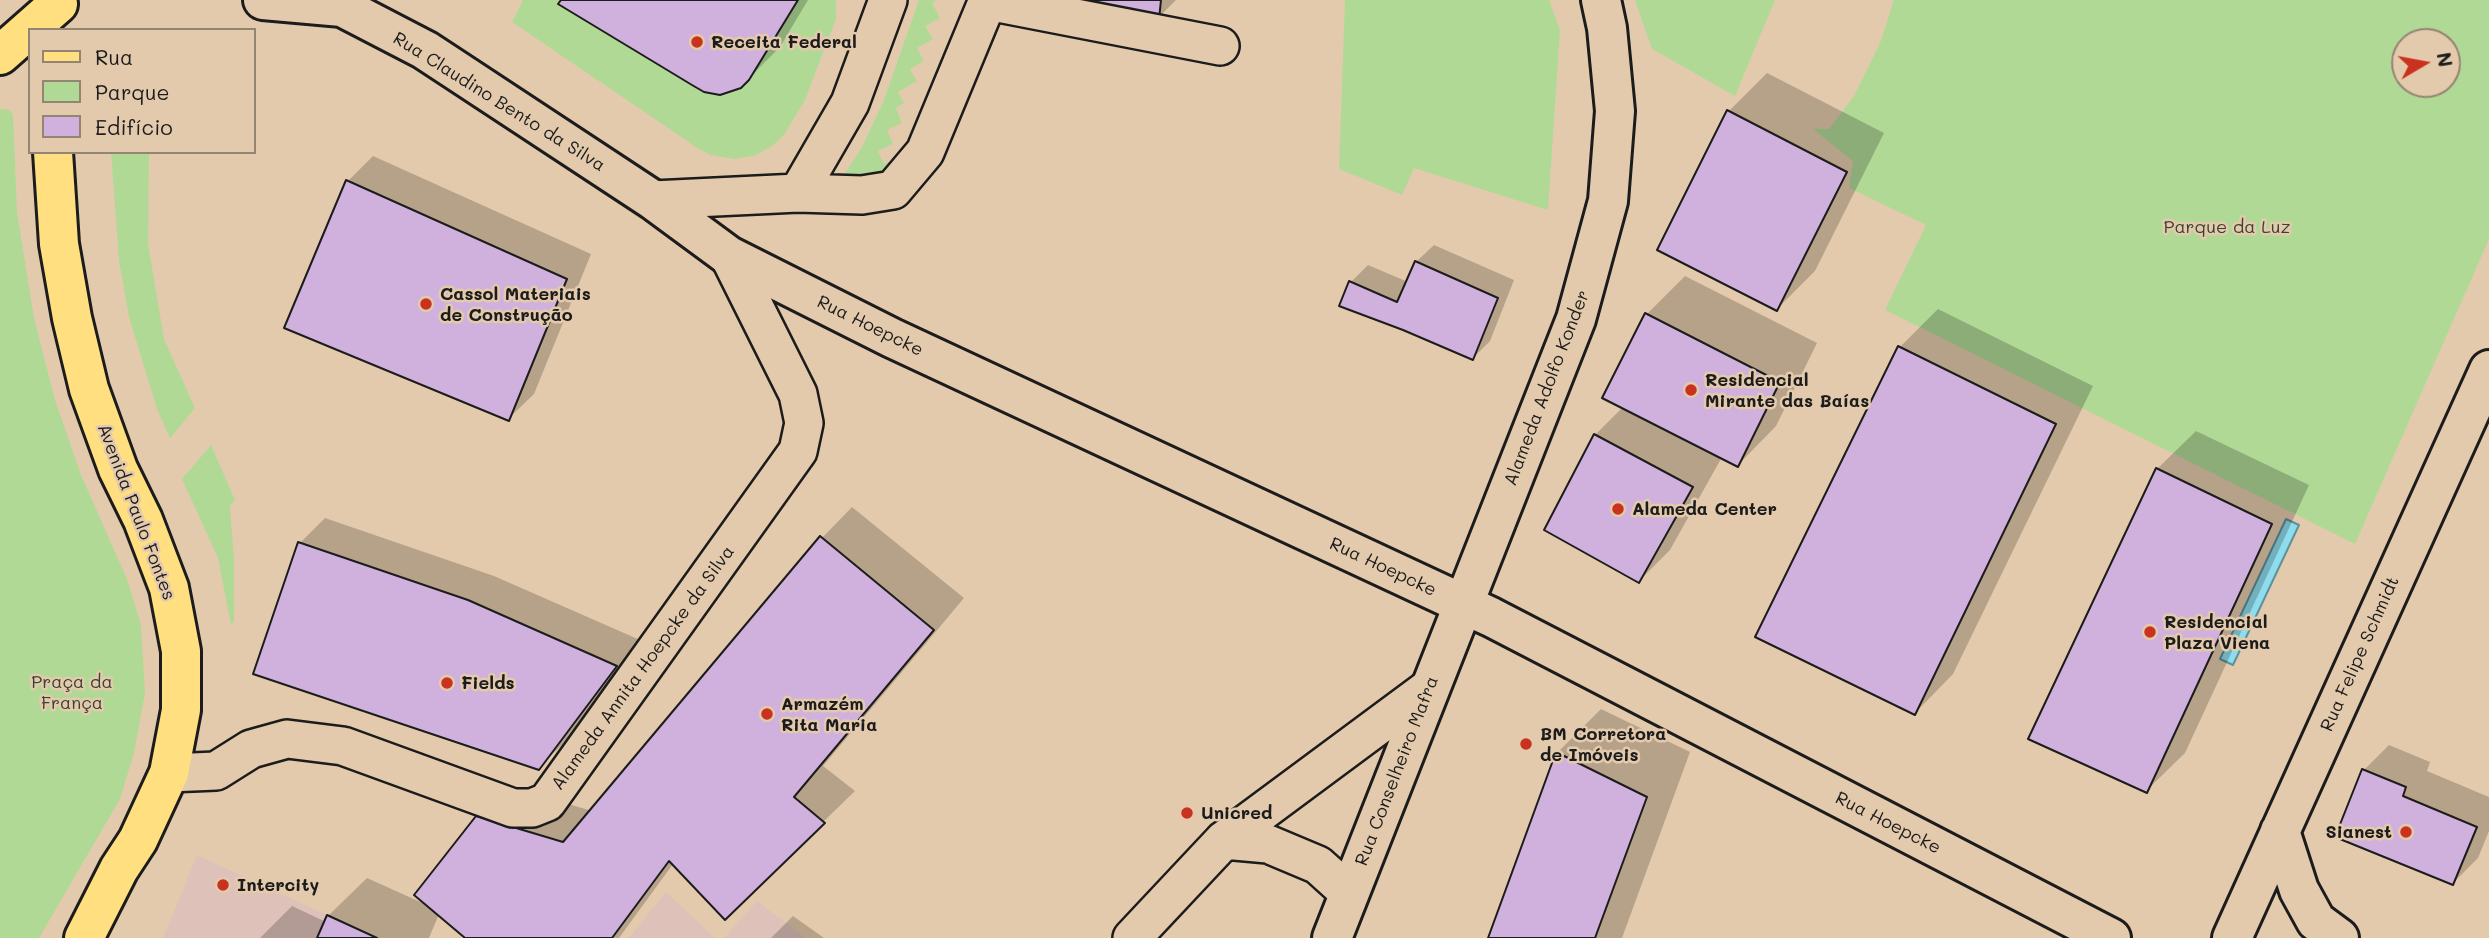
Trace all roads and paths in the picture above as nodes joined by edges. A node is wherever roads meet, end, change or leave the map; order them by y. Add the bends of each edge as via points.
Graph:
1 (262, 0) edge
2 (888, 0) edge
3 (988, 0) edge
4 (1601, 0) edge
5 (338, 4) edge
6 (59, 8) edge
7 (34, 28) edge
8 (28, 33) edge
9 (1220, 46) dead end
10 (0, 55) edge
11 (54, 154) edge
12 (798, 193) junction
13 (653, 200) junction
14 (729, 256) junction
15 (2489, 370) edge
16 (1463, 604) junction
17 (1429, 688) junction
18 (169, 773) junction
19 (2280, 831) junction
20 (1224, 840) junction
21 (1349, 893) junction
22 (84, 938) edge
23 (1132, 938) edge
24 (1332, 938) edge
25 (2112, 938) edge
26 (2232, 938) edge
27 (2339, 938) edge

1 - 5 main road, Rua Claudino Bento da Silva
2 - 12 street via 850,103
3 - 9 street
3 - 12 street via 925,152 893,190 862,195
4 - 16 main road, Alameda Adolfo Konder via 1615,111 1608,201 1576,319
5 - 13 main road, Rua Claudino Bento da Silva via 425,50
6 - 7 main road
8 - 10 main road
11 - 18 main road, Avenida Paulo Fontes via 60,244 89,389 169,588 179,638 181,710
12 - 13 street
13 - 14 main road, Rua Hoepcke
14 - 16 main road, Rua Hoepcke via 892,338
14 - 18 street, Alameda Annita Hoepcke da Silva via 798,394 804,423 797,452 548,802 513,808 344,746 287,739 251,750 216,771
15 - 19 main road, Rua Felipe Schmidt
16 - 17 main road, Rua Conselheiro Mafra
16 - 25 main road, Rua Hoepcke
17 - 20 street
17 - 21 main road, Rua Conselheiro Mafra
18 - 22 main road, Avenida Paulo Fontes
19 - 26 main road, Rua Felipe Schmidt
19 - 27 main road via 2299,890 2316,921
20 - 21 street via 1268,844 1318,865
20 - 23 street
21 - 24 main road, Rua Conselheiro Mafra

